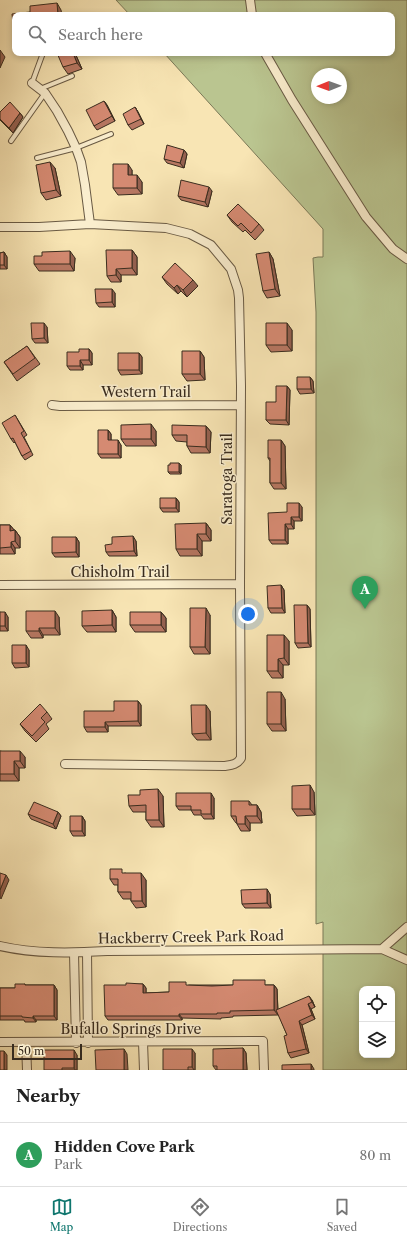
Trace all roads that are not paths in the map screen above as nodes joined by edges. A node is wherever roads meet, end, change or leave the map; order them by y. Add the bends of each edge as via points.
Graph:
1 (250, 0) edge
2 (252, 12) edge
3 (42, 56) edge
4 (267, 56) edge
5 (72, 76) dead end
6 (32, 83) joint
7 (42, 91) junction
8 (111, 134) dead end
9 (11, 141) dead end
10 (76, 148) junction
11 (37, 158) dead end
12 (90, 224) junction
13 (0, 228) edge
14 (407, 259) edge
15 (52, 405) dead end
16 (240, 405) junction
17 (240, 584) junction
18 (0, 585) edge
19 (65, 764) dead end
20 (407, 927) edge
21 (0, 946) edge
22 (382, 949) junction
23 (87, 952) junction
24 (74, 953) junction
25 (407, 960) edge
26 (0, 1042) edge
27 (26, 1042) junction
28 (88, 1042) junction
29 (143, 1042) junction
30 (76, 1043) junction
31 (27, 1070) edge
32 (144, 1070) edge
33 (264, 1070) edge

1 - 2 street
3 - 6 lane
4 - 14 street via 366,216 393,249
5 - 7 lane
6 - 7 street
7 - 9 lane
7 - 10 street
8 - 10 lane
10 - 11 lane
10 - 12 street via 81,162
12 - 13 street, Saratoga Trail
12 - 16 street, Saratoga Trail via 166,228 190,234 212,245 224,258 232,269 238,290
15 - 16 street, Western Trail
16 - 17 street, Saratoga Trail
17 - 18 street, Chisholm Trail
17 - 19 street, Saratoga Trail via 241,758 238,762 224,766
20 - 22 street
21 - 24 street, Hackberry Creek Park Road via 25,951
22 - 23 street, Hackberry Creek Park Road
22 - 25 street, Hackberry Creek Park Road
23 - 24 street, Hackberry Creek Park Road
23 - 28 street
24 - 30 street
26 - 27 street, Bufallo Springs Drive
27 - 30 street, Bufallo Springs Drive
27 - 31 street
28 - 29 street, Bufallo Springs Drive
28 - 30 street, Bufallo Springs Drive
29 - 32 street
29 - 33 street, Bufallo Springs Drive via 263,1041

